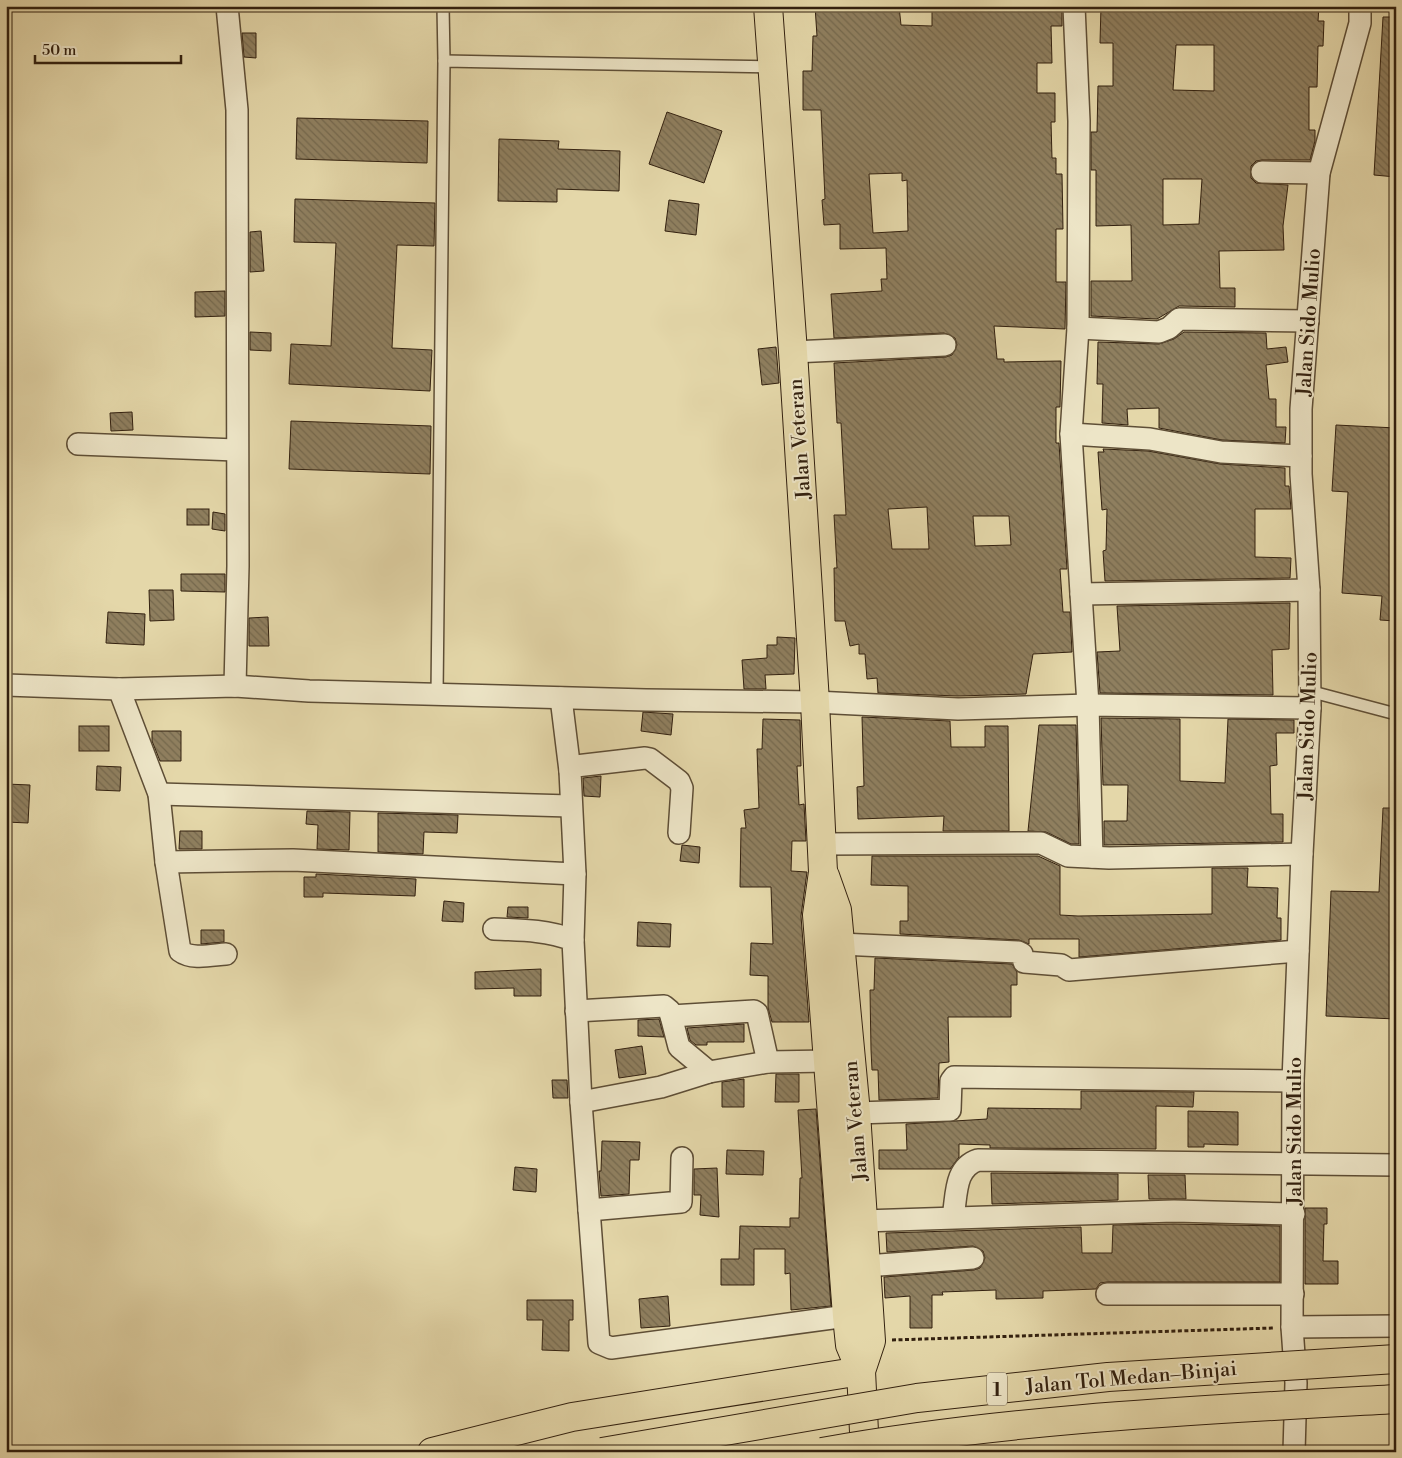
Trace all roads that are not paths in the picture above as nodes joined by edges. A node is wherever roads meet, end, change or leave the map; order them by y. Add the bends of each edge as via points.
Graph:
1 (227, 6) edge
2 (443, 6) edge
3 (768, 6) edge
4 (1074, 6) edge
5 (1360, 6) edge
6 (444, 61) junction
7 (773, 67) junction
8 (1262, 172) dead end
9 (1319, 174) junction
10 (1308, 321) junction
11 (1078, 328) junction
12 (945, 345) dead end
13 (793, 352) junction
14 (1071, 434) junction
15 (78, 444) dead end
16 (236, 450) junction
17 (1301, 456) junction
18 (1309, 590) junction
19 (1081, 594) junction
20 (6, 685) edge
21 (235, 686) junction
22 (119, 689) junction
23 (437, 694) junction
24 (561, 698) junction
25 (1310, 700) junction
26 (815, 702) junction
27 (1088, 705) junction
28 (1396, 714) edge
29 (570, 771) junction
30 (159, 794) junction
31 (570, 806) junction
32 (678, 833) dead end
33 (823, 844) junction
34 (1302, 854) junction
35 (1092, 857) junction
36 (166, 862) junction
37 (823, 872) junction
38 (575, 874) junction
39 (494, 929) dead end
40 (573, 940) junction
41 (840, 944) junction
42 (1298, 950) junction
43 (226, 954) dead end
44 (576, 1011) junction
45 (671, 1016) junction
46 (829, 1061) junction
47 (768, 1062) junction
48 (709, 1072) junction
49 (1292, 1081) junction
50 (581, 1102) junction
51 (856, 1113) junction
52 (682, 1158) dead end
53 (1293, 1162) junction
54 (1396, 1166) edge
55 (589, 1210) junction
56 (1294, 1214) junction
57 (953, 1217) junction
58 (863, 1221) junction
59 (973, 1258) dead end
60 (866, 1266) junction
61 (1107, 1294) dead end
62 (1293, 1294) junction
63 (847, 1316) junction
64 (1396, 1326) edge
65 (1292, 1327) junction
66 (1396, 1359) edge
67 (862, 1371) junction
68 (1396, 1399) edge
69 (432, 1452) edge
70 (602, 1452) edge
71 (822, 1452) edge
72 (865, 1452) edge
73 (1294, 1452) edge

1 - 16 street via 238,110
2 - 6 lane
3 - 7 main road, Jalan Veteran
4 - 11 street via 1080,120
5 - 9 street, Jalan Sido Mulio via 1360,23
6 - 7 lane
6 - 23 lane
7 - 13 main road, Jalan Veteran
8 - 9 street
9 - 10 street, Jalan Sido Mulio
10 - 11 street via 1179,319 1159,332
10 - 17 street, Jalan Sido Mulio
11 - 14 street
12 - 13 street
13 - 26 main road, Jalan Veteran
14 - 17 street via 1150,438 1220,452
14 - 19 street
15 - 16 street
16 - 21 street
17 - 18 street, Jalan Sido Mulio
18 - 19 street
18 - 25 street, Jalan Sido Mulio
19 - 27 street
20 - 22 street
21 - 22 street
21 - 23 street
22 - 30 street
23 - 24 street
24 - 26 street
24 - 29 street
25 - 27 street
25 - 28 lane
25 - 34 street, Jalan Sido Mulio
26 - 27 street via 958,709
26 - 33 main road, Jalan Veteran
27 - 35 street
29 - 31 street
29 - 32 street via 576,766 650,759 679,781 682,788
30 - 31 street
30 - 36 street
31 - 38 street
33 - 35 street via 1041,843 1068,856
33 - 37 main road, Jalan Veteran
34 - 35 street
34 - 42 street, Jalan Sido Mulio
36 - 38 street via 293,860
36 - 43 street via 180,950 193,956
37 - 41 main road, Jalan Veteran via 837,910
37 - 46 main road, Jalan Veteran via 817,915
38 - 40 street
39 - 40 street via 544,931
40 - 44 street
41 - 42 street via 1018,952 1024,962 1061,965 1069,970
41 - 51 main road, Jalan Veteran
42 - 49 street, Jalan Sido Mulio
44 - 45 street via 664,1006
44 - 50 street
45 - 47 street via 754,1011
45 - 48 street via 679,1047
46 - 47 street
46 - 63 main road, Jalan Veteran
47 - 48 street
48 - 50 street via 661,1087
49 - 51 street via 954,1077 950,1110
49 - 53 street, Jalan Sido Mulio
50 - 55 street
51 - 58 main road, Jalan Veteran
52 - 55 street via 681,1202
53 - 54 street
53 - 56 street, Jalan Sido Mulio
53 - 57 street via 978,1160 968,1163 960,1172
55 - 63 street via 599,1343 604,1346 611,1348
56 - 57 street via 1174,1211
56 - 62 street, Jalan Sido Mulio
57 - 58 street
58 - 60 main road, Jalan Veteran
59 - 60 street
60 - 67 main road, Jalan Veteran via 871,1341
61 - 62 street
62 - 65 street, Jalan Sido Mulio
63 - 67 main road, Jalan Veteran via 850,1345
64 - 65 street
65 - 73 street, Jalan Sido Mulio via 1296,1383
66 - 70 main road, Jalan Tol Medan–Binjai / 1, bridge via 1108,1377 917,1398
67 - 69 main road via 572,1417
67 - 72 main road, Jalan Veteran, bridge
68 - 71 main road, Jalan Tol Medan–Binjai / 1, bridge via 1106,1416 919,1437

